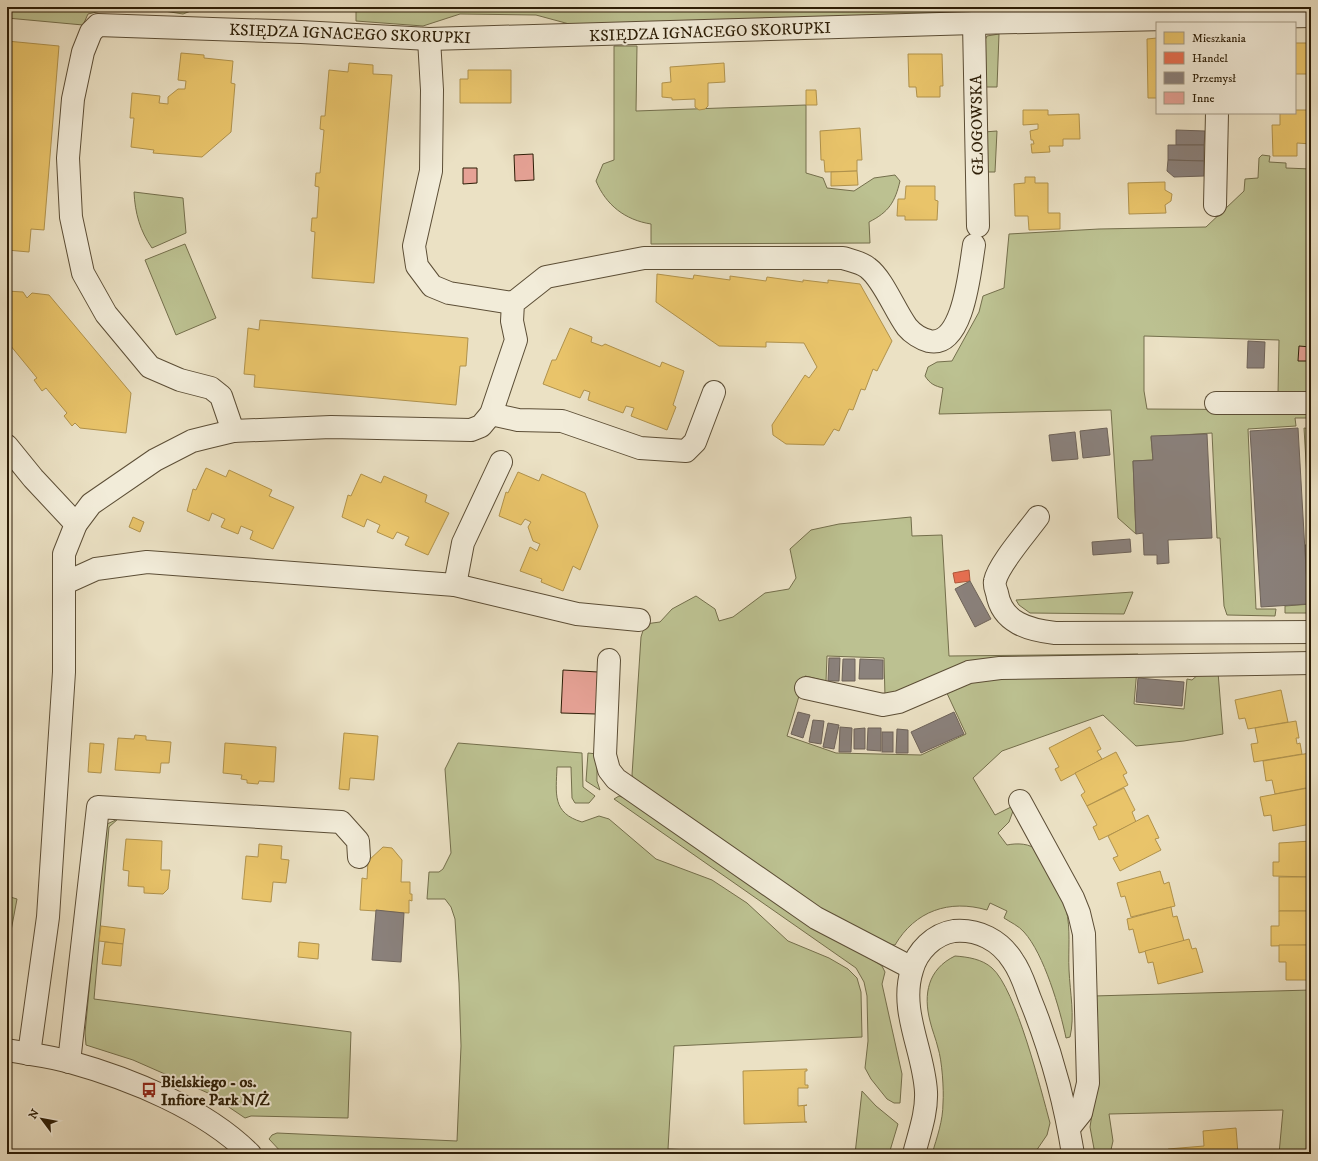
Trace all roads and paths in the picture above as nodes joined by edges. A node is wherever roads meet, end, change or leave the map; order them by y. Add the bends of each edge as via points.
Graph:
1 (1311, 16) edge
2 (1234, 20) edge
3 (974, 23) junction
4 (429, 39) junction
5 (1217, 114) edge
6 (1215, 205) dead end
7 (513, 303) junction
8 (714, 392) dead end
9 (1216, 403) dead end
10 (1311, 403) edge
11 (491, 414) junction
12 (233, 431) junction
13 (7, 446) edge
14 (501, 462) dead end
15 (1038, 517) dead end
16 (76, 524) junction
17 (65, 583) junction
18 (455, 585) junction
19 (639, 620) dead end
20 (1311, 632) edge
21 (609, 660) dead end
22 (1311, 663) edge
23 (806, 688) dead end
24 (1020, 801) dead end
25 (359, 857) dead end
26 (912, 968) junction
27 (7, 1050) edge
28 (29, 1054) junction
29 (69, 1062) junction
30 (1068, 1146) edge
31 (250, 1154) edge
32 (914, 1154) edge

1 - 2 street, KSIĘDZA IGNACEGO SKORUPKI
2 - 3 street, KSIĘDZA IGNACEGO SKORUPKI
3 - 4 street, KSIĘDZA IGNACEGO SKORUPKI
3 - 7 street, GŁOGOWSKA via 976,236 963,310 949,335 935,342 923,339 907,328 869,268 843,258 644,258 546,277
4 - 7 street via 432,90 431,171 414,246 417,266 432,286 449,293
4 - 12 street, KSIĘDZA IGNACEGO SKORUPKI via 109,25 98,25 90,32 82,52 73,99 68,158 71,217 83,273 106,314 150,367 180,380 212,388 221,396
5 - 6 street
7 - 11 street via 512,321 516,340
8 - 11 street via 695,442 686,451 640,448 562,421 518,420
9 - 10 street
11 - 12 street via 481,426 471,430 332,427
12 - 16 street via 192,441 155,460 91,504
13 - 16 street via 32,478
14 - 18 street via 463,543
15 - 20 street via 1004,563 994,582 998,601 1008,617 1023,626 1055,633
16 - 17 street via 64,554
17 - 18 street via 96,569 147,562
17 - 28 street via 64,672 48,917
18 - 19 street via 577,614
21 - 26 street via 605,755 609,770 616,779 816,918
22 - 23 street via 1000,668 969,672 899,702 883,705
24 - 30 street via 1073,898 1084,934 1088,1083 1081,1113
25 - 29 street via 358,841 341,822 98,807
26 - 30 street via 922,950 933,939 947,932 976,932 1002,947 1022,977 1043,1032
26 - 32 street via 908,984 908,1005 923,1066 926,1093 923,1120
27 - 28 street
28 - 29 street
29 - 31 street via 149,1090 180,1105 211,1124

